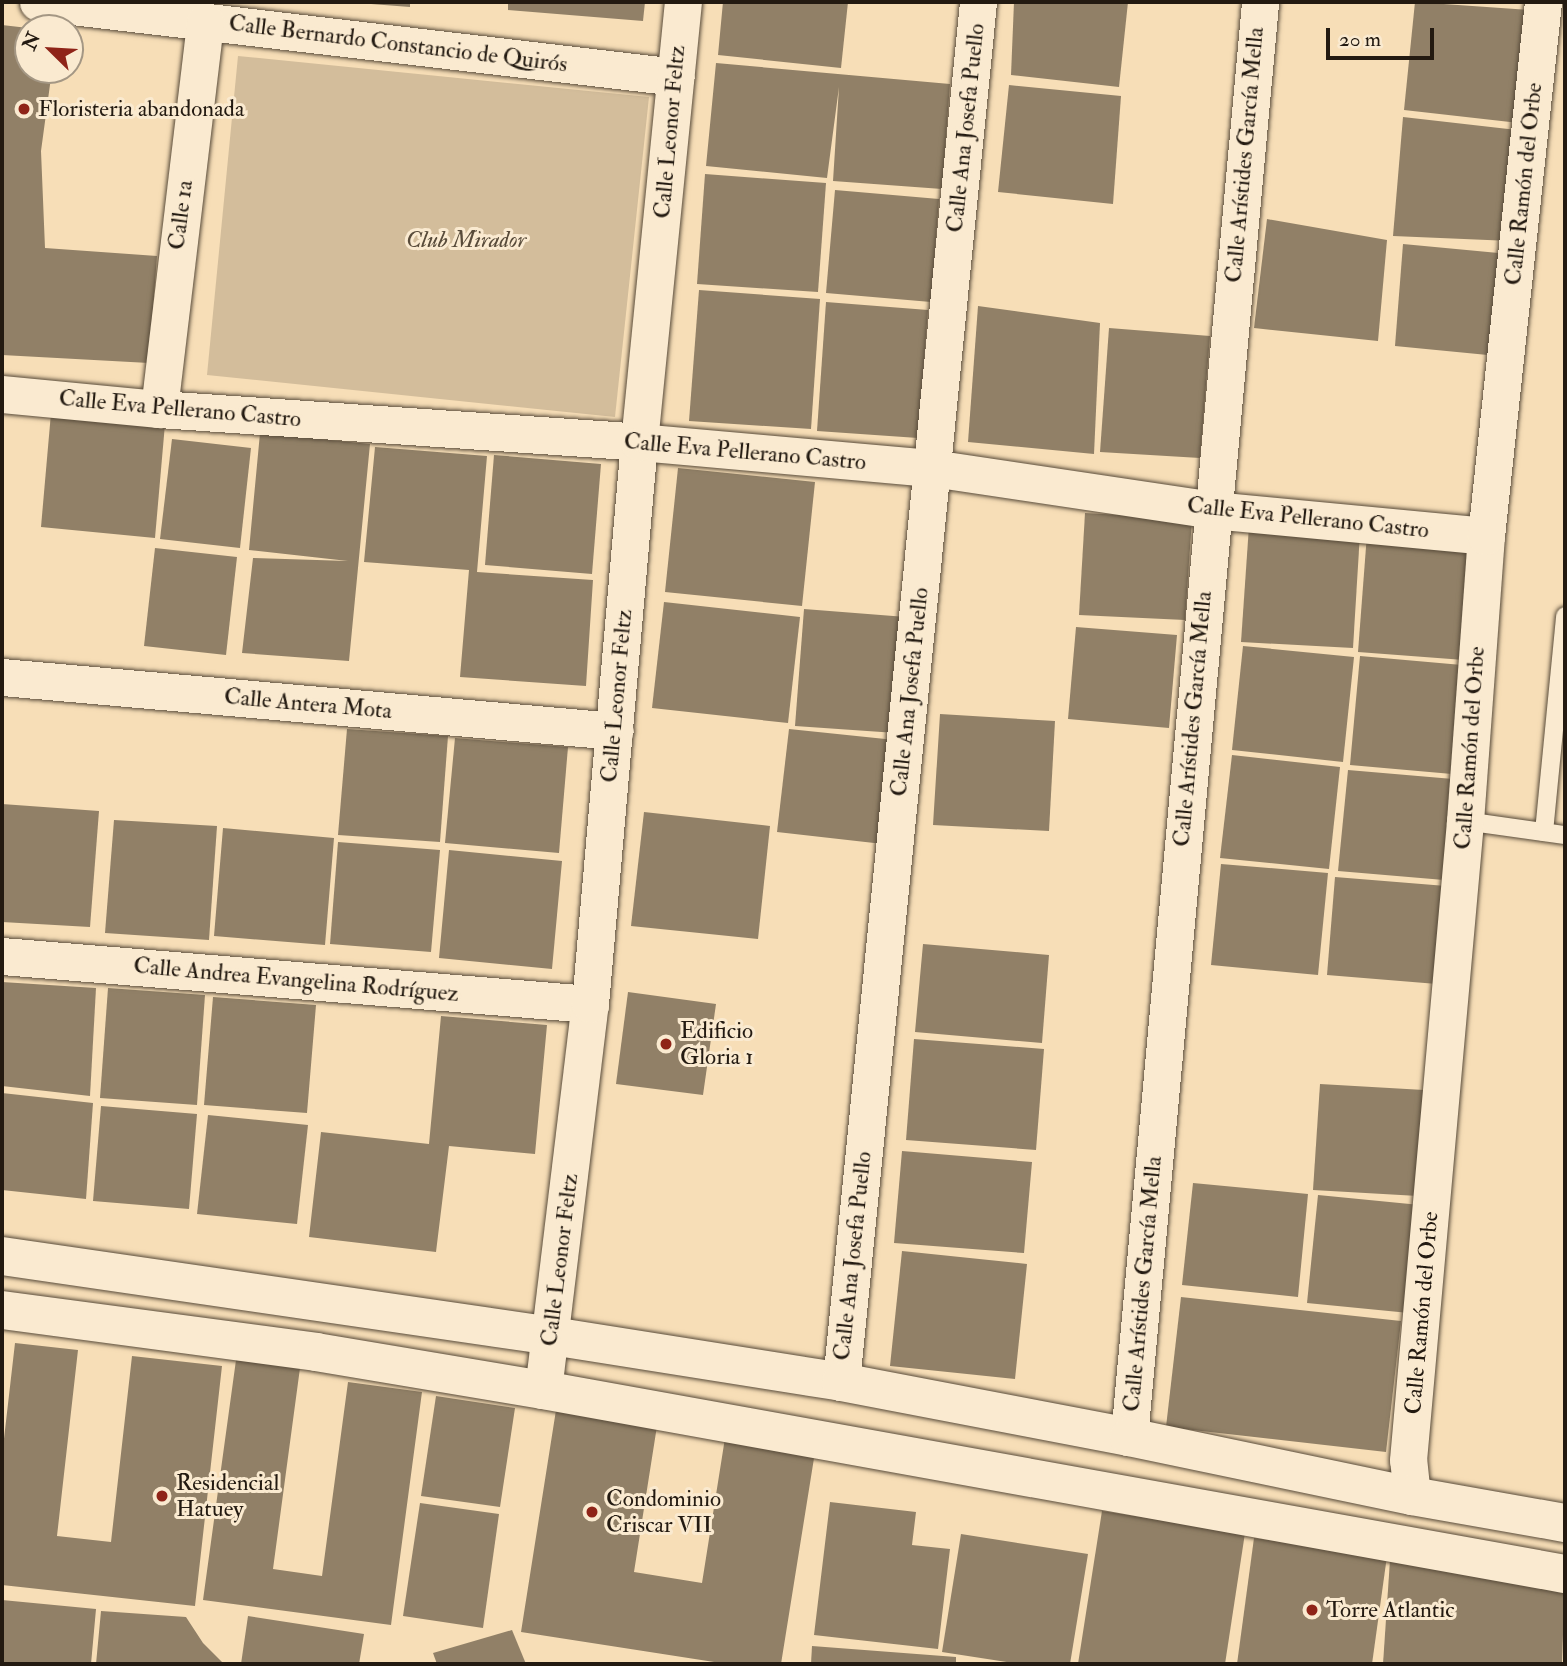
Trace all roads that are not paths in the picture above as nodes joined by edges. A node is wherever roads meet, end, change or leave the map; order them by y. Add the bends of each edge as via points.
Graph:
1 (38, 2) edge
2 (683, 2) edge
3 (978, 2) edge
4 (1260, 2) edge
5 (1543, 2) edge
6 (205, 22) junction
7 (676, 77) junction
8 (2, 394) edge
9 (159, 409) junction
10 (639, 442) junction
11 (932, 468) junction
12 (1212, 510) junction
13 (1486, 536) junction
14 (1565, 616) edge
15 (2, 677) edge
16 (615, 731) junction
17 (1465, 821) junction
18 (1544, 832) junction
19 (1565, 835) edge
20 (2, 956) edge
21 (590, 1003) junction
22 (2, 1256) edge
23 (2, 1310) edge
24 (552, 1336) junction
25 (841, 1382) junction
26 (542, 1390) junction
27 (1129, 1437) junction
28 (1412, 1496) junction
29 (1565, 1522) edge
30 (1565, 1574) edge

1 - 6 street, Calle Bernardo Constancio de Quirós
2 - 7 street, Calle Leonor Feltz
3 - 11 street, Calle Ana Josefa Puello
4 - 12 street, Calle Arístides García Mella
5 - 13 street, Calle Ramón del Orbe
6 - 7 street, Calle Bernardo Constancio de Quirós
6 - 9 street, Calle 1a
7 - 10 street, Calle Leonor Feltz
8 - 9 street, Calle Eva Pellerano Castro
9 - 10 street, Calle Eva Pellerano Castro
10 - 11 street, Calle Eva Pellerano Castro
10 - 16 street, Calle Leonor Feltz
11 - 12 street, Calle Eva Pellerano Castro
11 - 25 street, Calle Ana Josefa Puello
12 - 13 street, Calle Eva Pellerano Castro
12 - 27 street, Calle Arístides García Mella
13 - 17 street, Calle Ramón del Orbe
14 - 18 lane
15 - 16 street, Calle Antera Mota
16 - 21 street, Calle Leonor Feltz
17 - 18 lane
17 - 28 street, Calle Ramón del Orbe via 1408,1460
18 - 19 lane
20 - 21 street, Calle Andrea Evangelina Rodríguez
21 - 24 street, Calle Leonor Feltz
22 - 24 street
23 - 26 street via 316,1352
24 - 25 street
24 - 26 street, Calle Leonor Feltz
25 - 27 street
26 - 30 street
27 - 28 street
28 - 29 street

